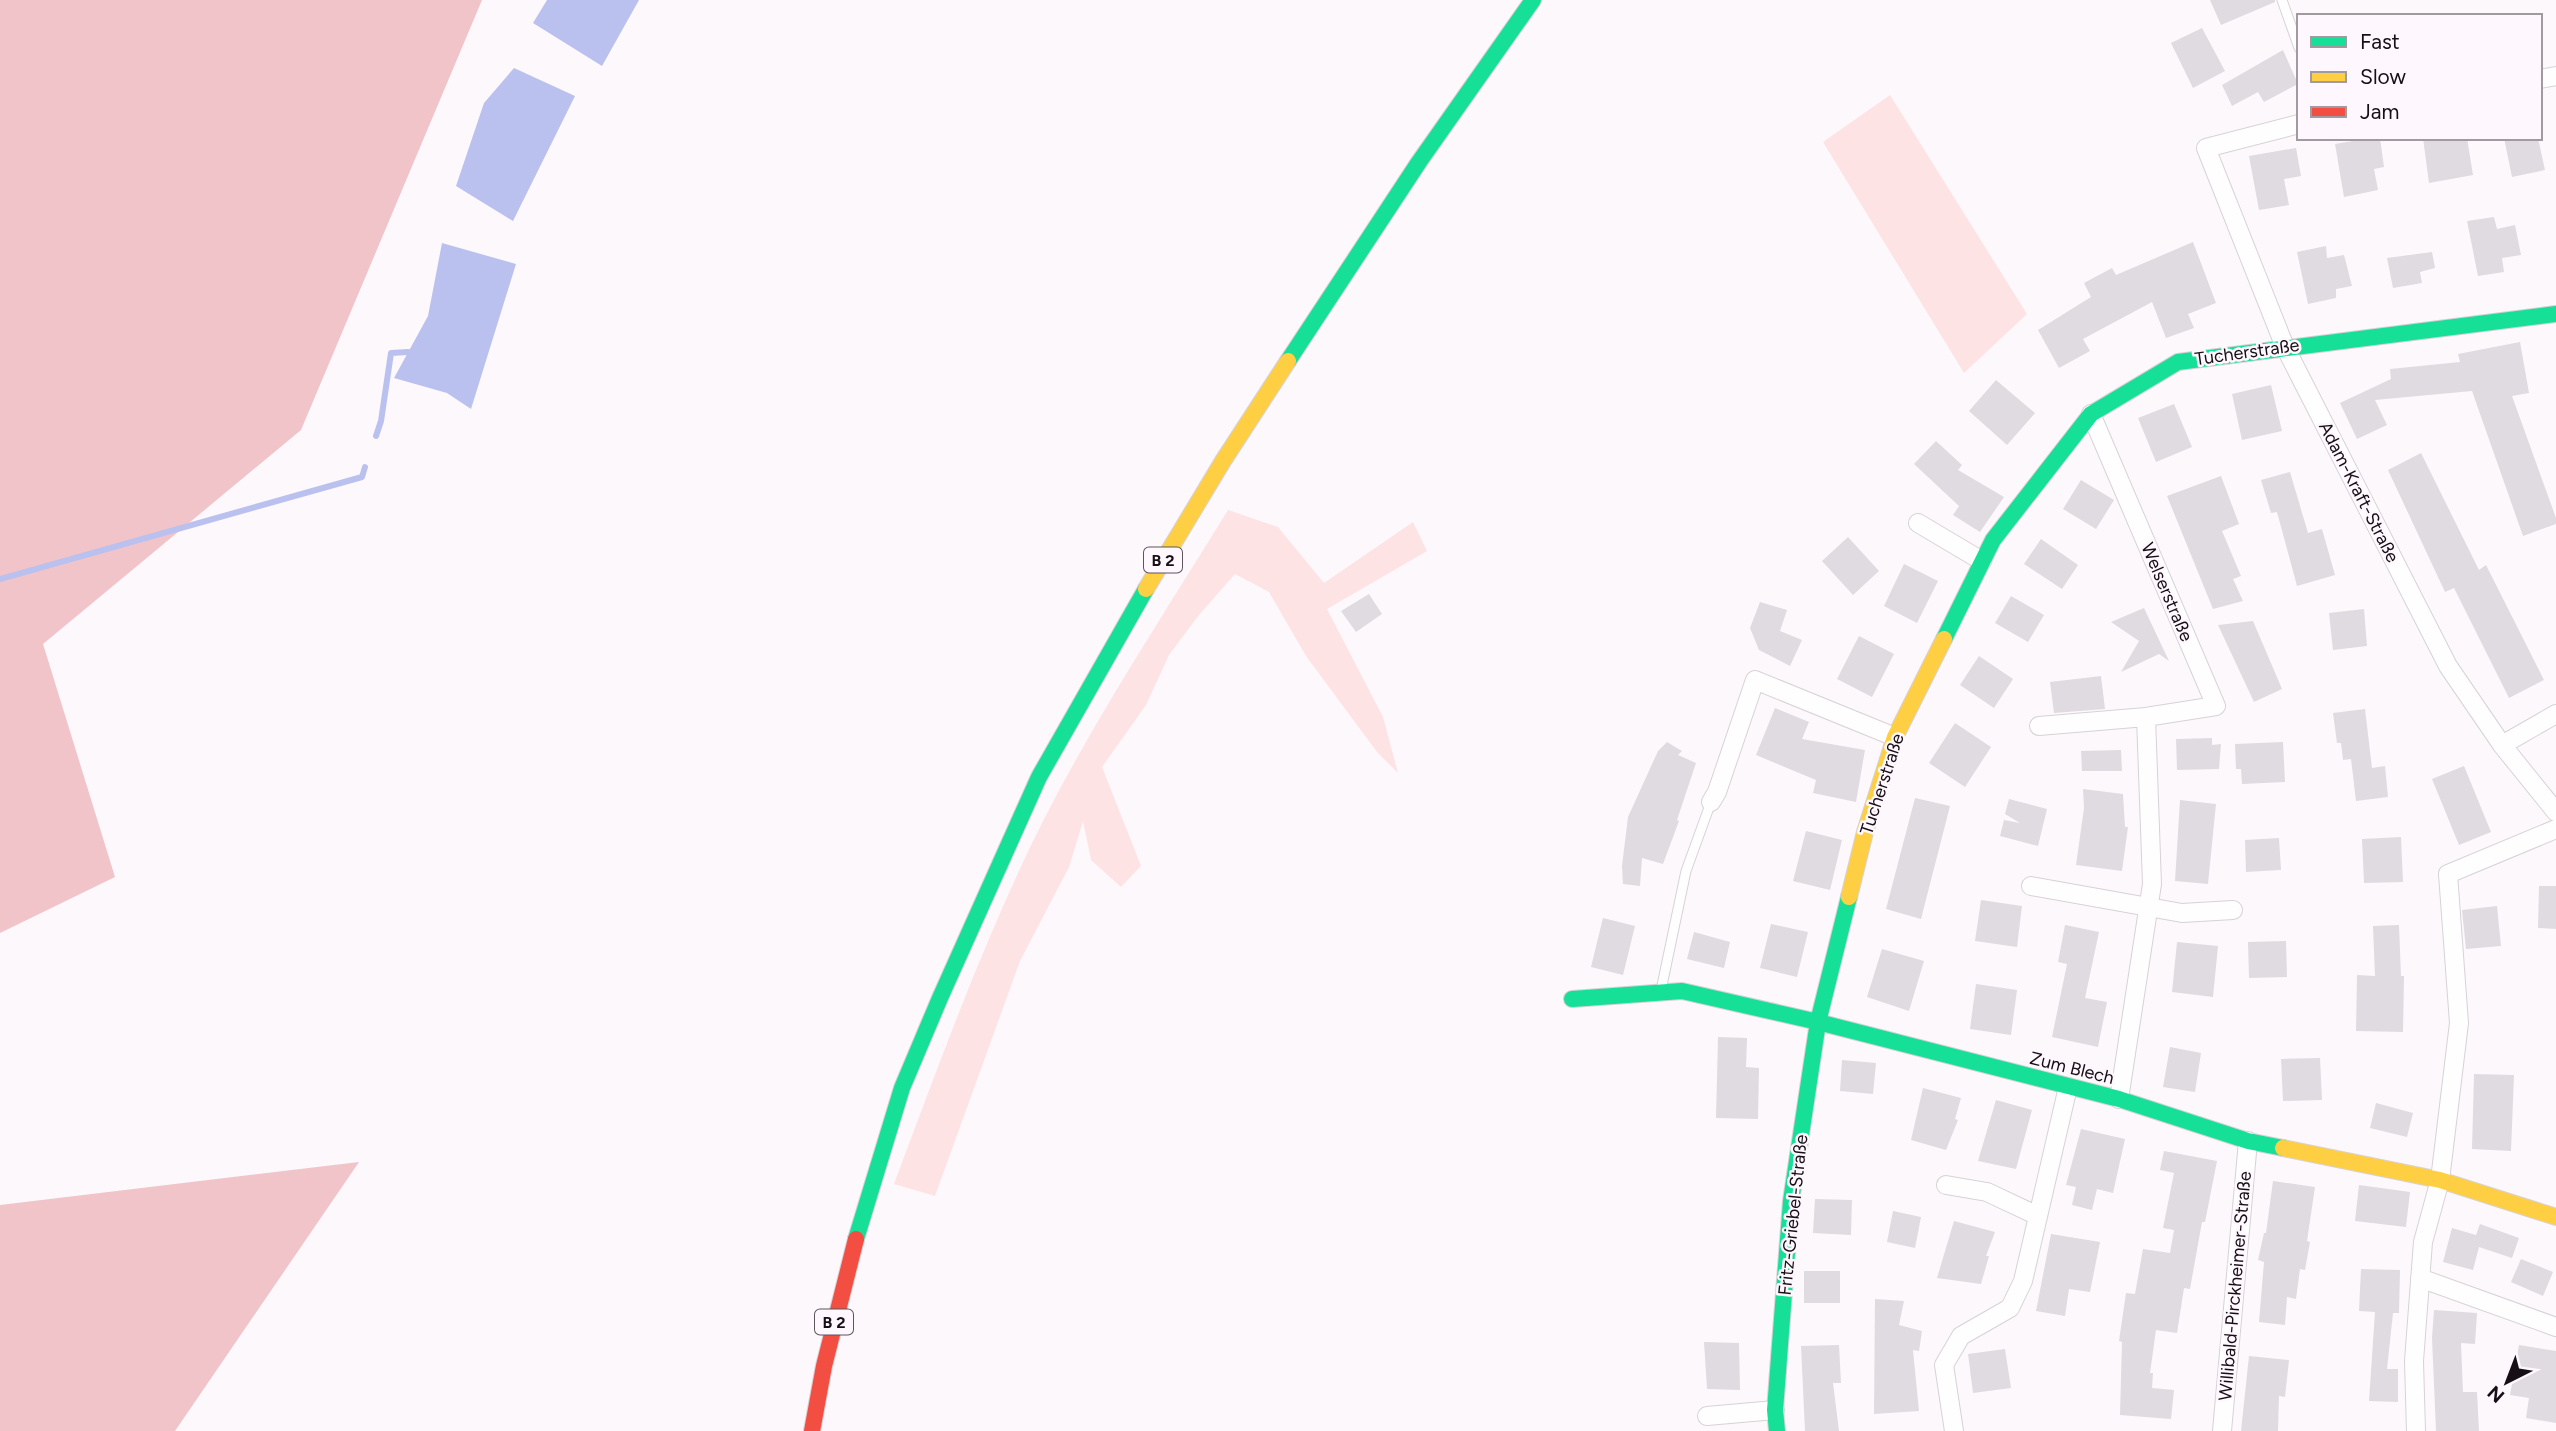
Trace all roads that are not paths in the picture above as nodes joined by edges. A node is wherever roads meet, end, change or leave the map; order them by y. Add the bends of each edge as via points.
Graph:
1 (1533, 0) edge
2 (2282, 0) edge
3 (2297, 42) edge
4 (2297, 125) edge
5 (2556, 314) edge
6 (2285, 346) junction
7 (2091, 414) junction
8 (1918, 523) dead end
9 (1982, 561) junction
10 (2556, 714) edge
11 (2146, 717) junction
12 (2039, 726) dead end
13 (1895, 737) junction
14 (2502, 745) junction
15 (1711, 802) joint
16 (2556, 812) edge
17 (2556, 829) edge
18 (2031, 886) dead end
19 (2147, 906) junction
20 (2233, 910) dead end
21 (1660, 992) junction
22 (1572, 999) dead end
23 (1818, 1022) junction
24 (2068, 1087) junction
25 (2119, 1099) junction
26 (2248, 1141) junction
27 (2440, 1180) junction
28 (1946, 1185) dead end
29 (2038, 1216) junction
30 (2556, 1217) edge
31 (2420, 1278) junction
32 (2556, 1327) edge
33 (1775, 1410) junction
34 (1707, 1416) dead end
35 (812, 1431) edge
36 (1777, 1431) edge
37 (1954, 1431) edge
38 (2222, 1431) edge
39 (2416, 1431) edge

1 - 35 street, B 2 via 1419,162 1223,461 1039,777 902,1088 862,1214
2 - 3 lane
4 - 6 street, Adam-Kraft-Straße via 2206,148
5 - 6 street, Tucherstraße
6 - 7 street, Tucherstraße via 2178,362
6 - 14 street, Adam-Kraft-Straße via 2448,666
7 - 9 street, Tucherstraße via 1993,540
7 - 11 street, Welserstraße via 2216,706
8 - 9 street
9 - 13 street, Tucherstraße
10 - 14 street
11 - 12 street, Welserstraße
11 - 19 street via 2152,884
13 - 15 street via 1755,680
13 - 23 street, Tucherstraße via 1865,832
14 - 16 street, Adam-Kraft-Straße
15 - 21 lane via 1686,871
17 - 27 street via 2448,874 2459,1024
18 - 19 street
19 - 20 street via 2182,913
19 - 25 street
21 - 22 street, Zum Blech
21 - 23 street, Zum Blech via 1682,990
23 - 24 street, Zum Blech
23 - 33 street, Fritz-Griebel-Straße via 1791,1201
24 - 25 street, Zum Blech
24 - 29 street
25 - 26 street, Zum Blech
26 - 27 street, Zum Blech
26 - 38 street, Willibald-Pirckheimer-Straße
27 - 30 street, Zum Blech
27 - 31 street via 2423,1242
28 - 29 street via 1987,1192
29 - 37 street via 2023,1281 2010,1308 1961,1336 1944,1365
31 - 32 street
31 - 39 street via 2414,1361
33 - 34 street
33 - 36 street, Fritz-Griebel-Straße

